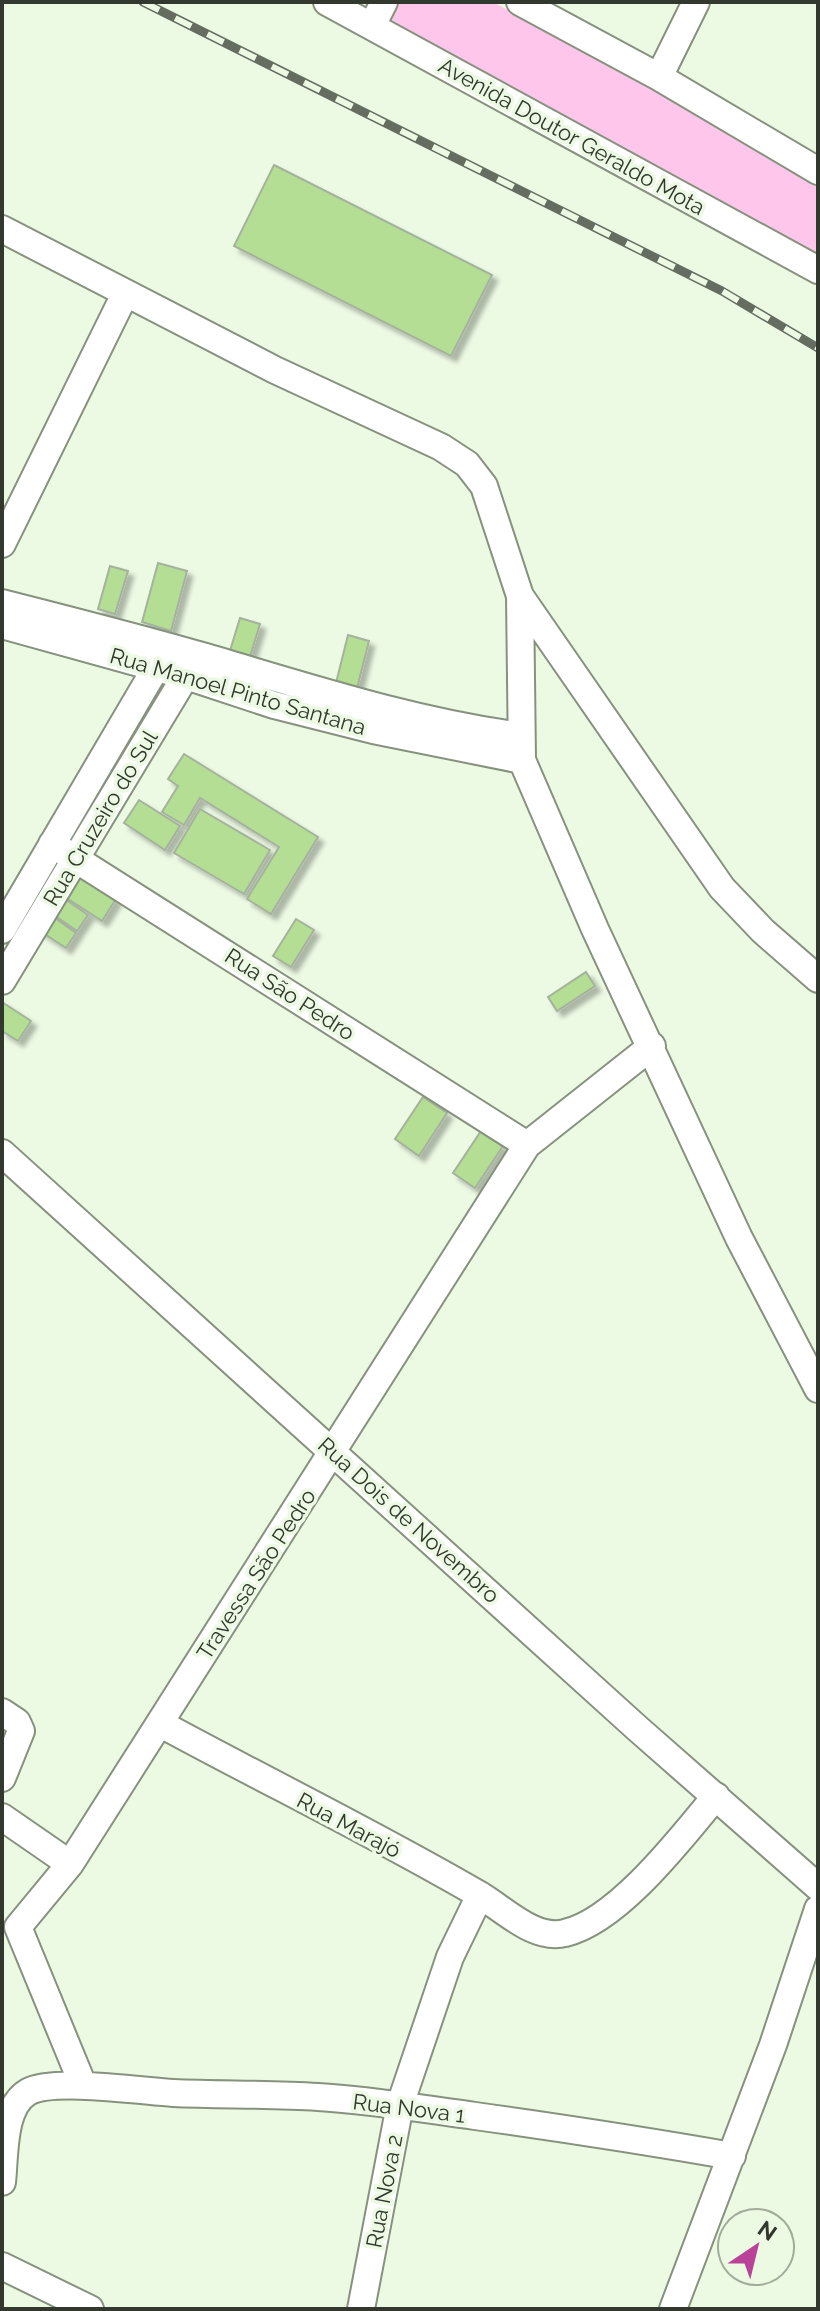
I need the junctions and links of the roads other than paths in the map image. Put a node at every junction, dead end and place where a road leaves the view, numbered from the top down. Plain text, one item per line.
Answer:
1 (327, 2) edge
2 (384, 2) edge
3 (520, 2) edge
4 (696, 2) edge
5 (372, 26) junction
6 (659, 77) junction
7 (818, 171) edge
8 (2, 229) edge
9 (818, 270) edge
10 (125, 294) junction
11 (2, 544) edge
12 (520, 596) junction
13 (2, 603) edge
14 (2, 625) edge
15 (162, 657) junction
16 (192, 665) junction
17 (521, 748) junction
18 (52, 844) junction
19 (76, 858) junction
20 (2, 930) edge
21 (818, 979) edge
22 (2, 981) edge
23 (652, 1046) junction
24 (527, 1145) junction
25 (2, 1153) edge
26 (818, 1389) edge
27 (334, 1453) junction
28 (2, 1712) edge
29 (161, 1724) junction
30 (2, 1778) edge
31 (716, 1796) junction
32 (2, 1817) edge
33 (70, 1864) junction
34 (818, 1887) edge
35 (480, 1895) junction
36 (818, 1909) edge
37 (10, 1928) edge
38 (83, 2085) junction
39 (400, 2105) junction
40 (732, 2156) junction
41 (2, 2182) edge
42 (2, 2266) edge
43 (90, 2309) edge
44 (361, 2309) edge
45 (673, 2309) edge

1 - 5 street, Avenida Doutor Geraldo Mota
2 - 5 street
3 - 6 street
4 - 6 street
5 - 9 street, Avenida Doutor Geraldo Mota
6 - 7 street
8 - 10 street
10 - 11 street
10 - 12 street
12 - 17 street
12 - 21 street
13 - 15 street, Rua Manoel Pinto Santana
14 - 15 street, Rua Manoel Pinto Santana
15 - 16 street, Rua Manoel Pinto Santana
15 - 18 street, Rua Cruzeiro do Sul
16 - 17 street, Rua Manoel Pinto Santana
16 - 19 street, Rua Cruzeiro do Sul
17 - 23 street
18 - 19 street, Rua São Pedro
18 - 20 street, Rua Cruzeiro do Sul
19 - 22 street, Rua Cruzeiro do Sul
19 - 24 street, Rua São Pedro
23 - 24 street, Travessa São Pedro
23 - 26 street
24 - 27 street, Travessa São Pedro
25 - 27 street, Rua Dois de Novembro
27 - 29 street, Travessa São Pedro
27 - 31 street, Rua Dois de Novembro
28 - 30 street
29 - 33 street, Travessa São Pedro
29 - 35 street, Rua Marajó
31 - 34 street, Rua Dois de Novembro
31 - 35 street, Rua Marajó
32 - 33 street
33 - 37 street, Travessa São Pedro
35 - 39 street, Rua Nova 2
36 - 40 street
37 - 38 street
38 - 39 street, Rua Nova 1
38 - 41 street, Rua Nova 1
39 - 40 street, Rua Nova 1
39 - 44 street, Rua Nova 2
40 - 45 street
42 - 43 street

